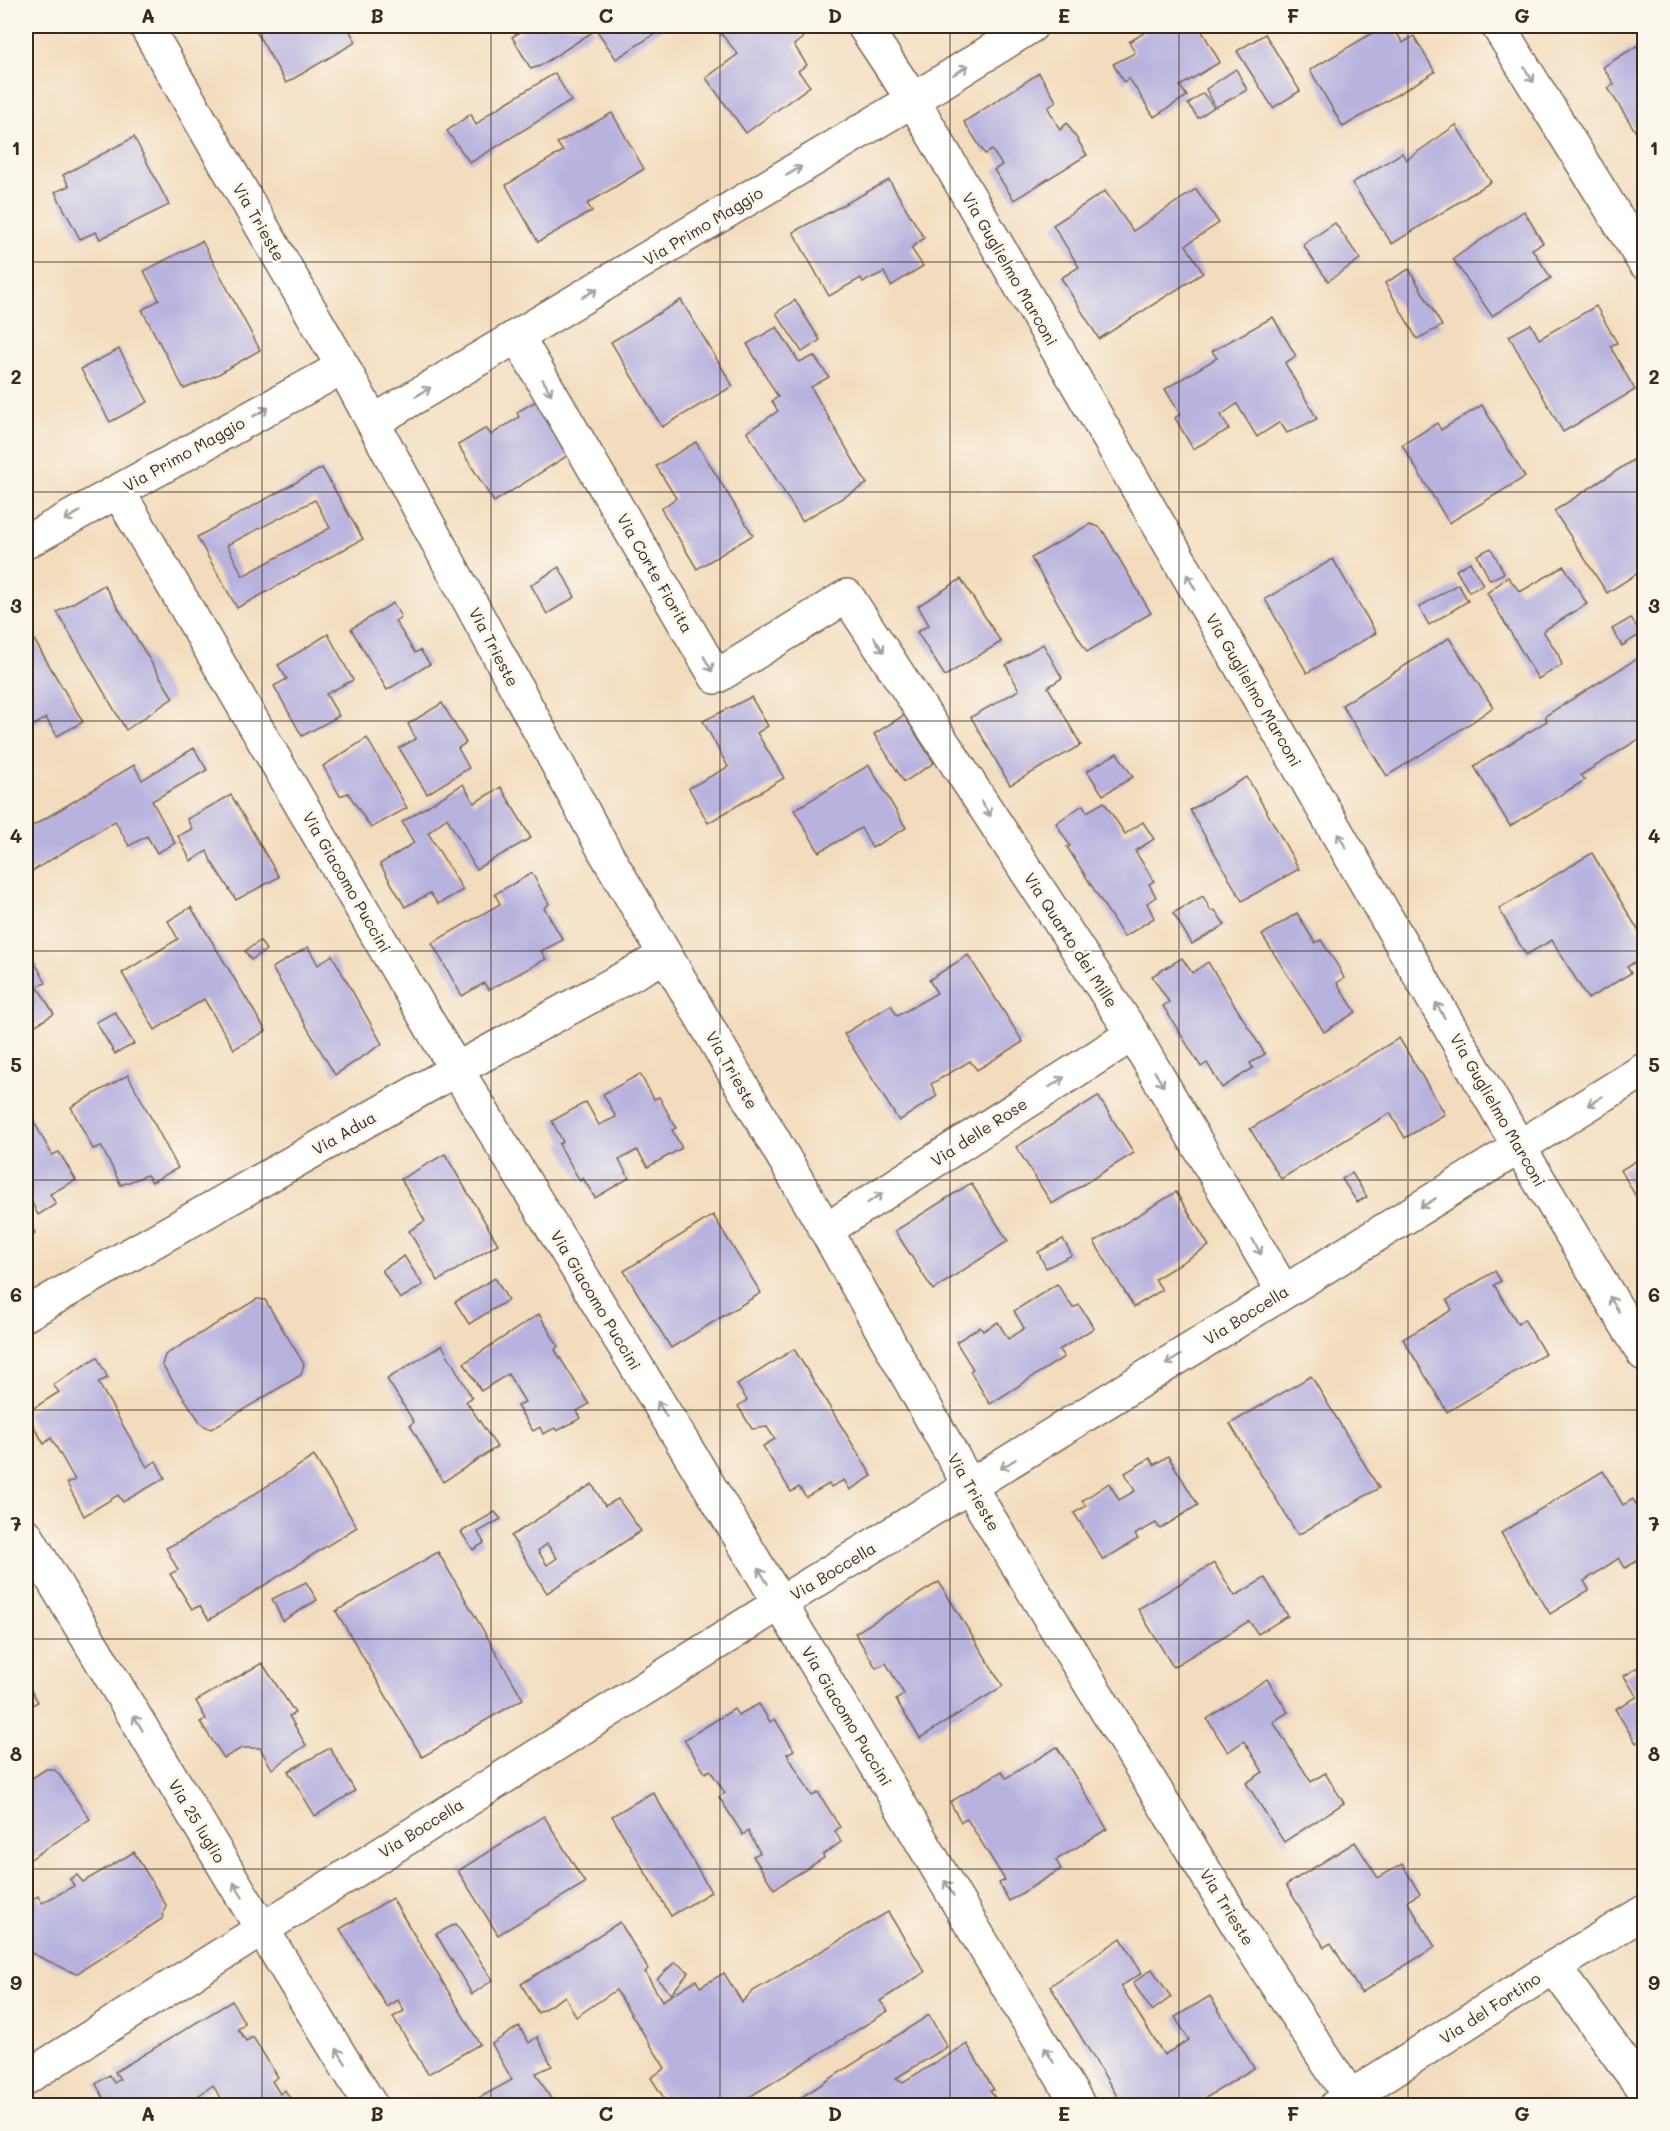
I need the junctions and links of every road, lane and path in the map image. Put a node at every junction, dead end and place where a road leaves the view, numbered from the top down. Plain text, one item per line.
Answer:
1 (864, 26) edge
2 (1031, 26) edge
3 (1498, 26) edge
4 (151, 27) edge
5 (913, 100) junction
6 (1644, 262) edge
7 (517, 336) junction
8 (343, 367) junction
9 (373, 422) junction
10 (118, 491) junction
11 (26, 542) edge
12 (847, 596) joint
13 (665, 956) junction
14 (1133, 1034) junction
15 (457, 1069) junction
16 (1644, 1070) edge
17 (1519, 1147) junction
18 (826, 1230) junction
19 (1283, 1292) junction
20 (26, 1314) edge
21 (1644, 1354) edge
22 (970, 1487) junction
23 (26, 1535) edge
24 (780, 1603) junction
25 (1644, 1912) edge
26 (262, 1929) junction
27 (1554, 1967) junction
28 (26, 2078) edge
29 (1644, 2090) edge
30 (1343, 2101) edge
31 (371, 2106) edge
32 (1079, 2106) edge

1 - 5 street, Via Guglielmo Marconi
5 -> 2 street, Via Primo Maggio
3 -> 6 street
4 - 8 street, Via Trieste
7 -> 5 street, Via Primo Maggio
17 -> 5 street, Via Guglielmo Marconi
9 -> 7 street, Via Primo Maggio
7 -> 12 street, Via Corte Fiorita
8 - 9 street, Via Trieste
10 -> 8 street, Via Primo Maggio
9 - 13 street, Via Trieste
10 -> 11 street, Via Primo Maggio
10 - 15 street, Via Giacomo Puccini
12 -> 14 street, Via Quarto dei Mille
13 - 15 street, Via Adua
13 - 18 street, Via Trieste
18 -> 14 street, Via delle Rose
14 -> 19 street, Via Quarto dei Mille
15 - 20 street, Via Adua
24 -> 15 street, Via Giacomo Puccini
16 -> 17 street, Via Boccella
17 -> 19 street, Via Boccella
21 -> 17 street, Via Guglielmo Marconi
18 - 22 street, Via Trieste
19 -> 22 street, Via Boccella
22 - 24 street, Via Boccella
22 - 30 street, Via Trieste
26 -> 23 street, Via 25 luglio
24 - 26 street, Via Boccella
32 -> 24 street, Via Giacomo Puccini
25 - 27 street, Via del Fortino
26 - 28 street, Via Boccella
31 -> 26 street, Via 25 luglio
27 - 29 street
27 - 30 street, Via del Fortino

